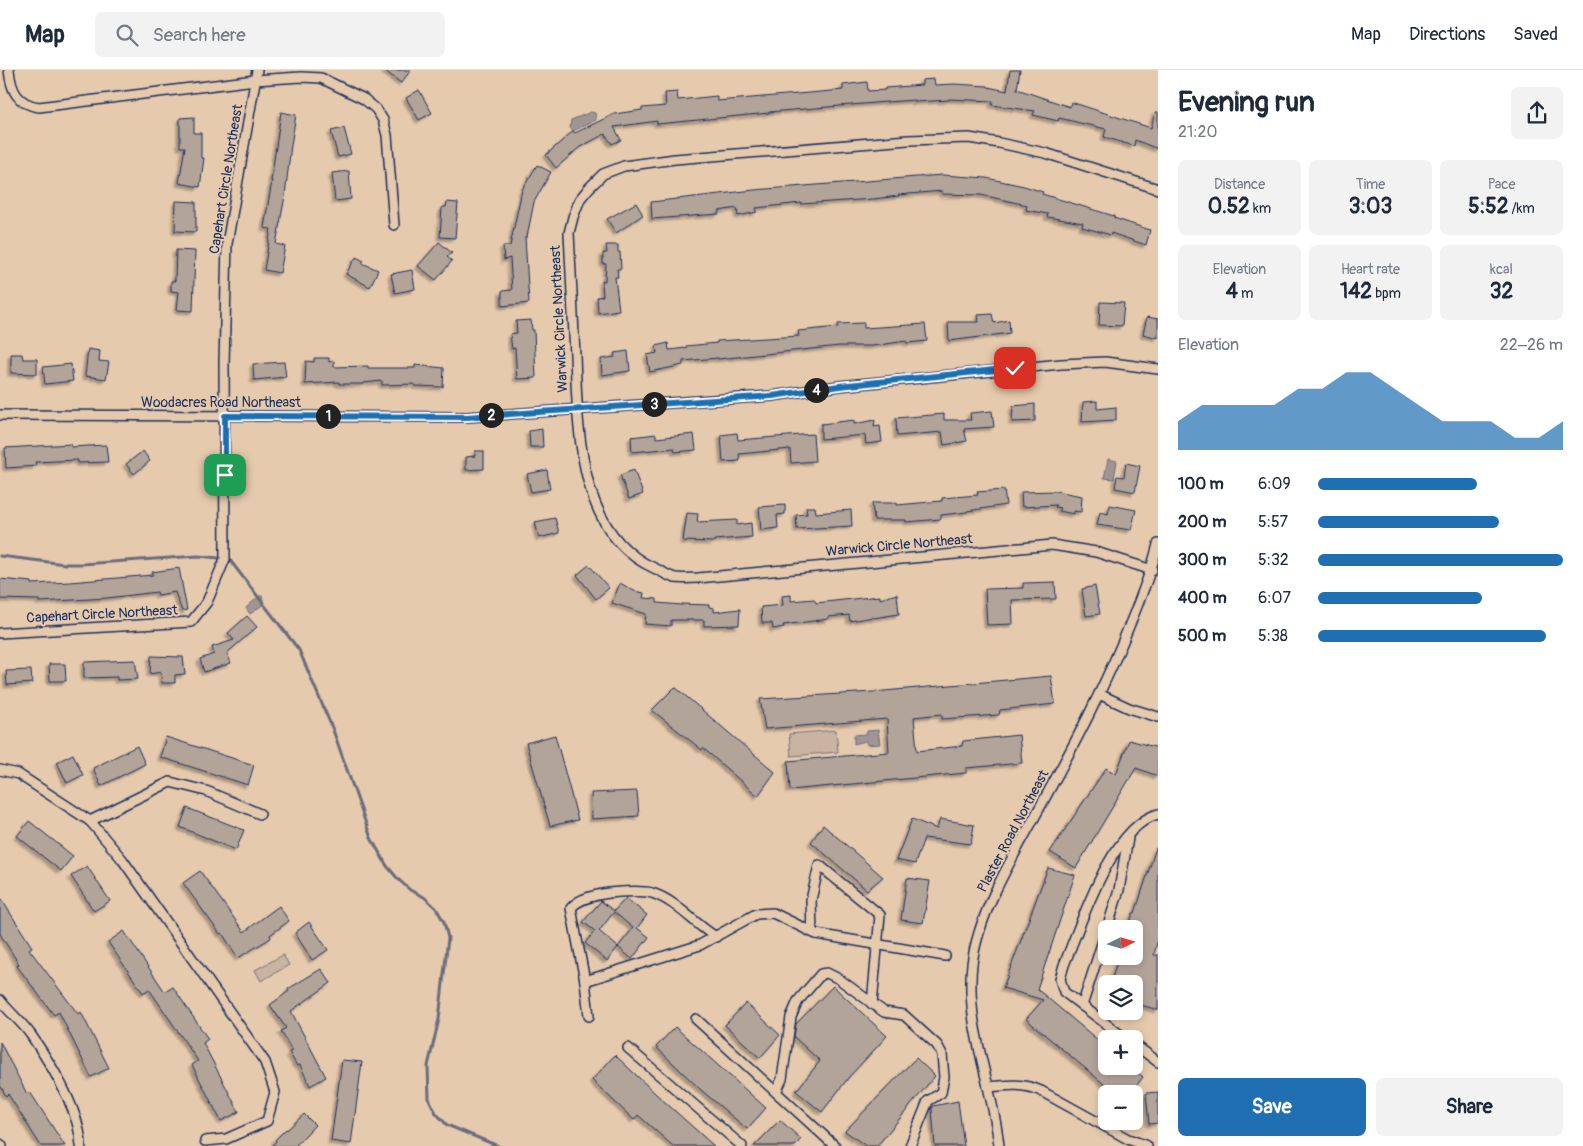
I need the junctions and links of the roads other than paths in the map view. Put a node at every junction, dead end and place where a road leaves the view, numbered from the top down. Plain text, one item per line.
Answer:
1 (9, 70) edge
2 (256, 75) edge
3 (1158, 189) edge
4 (394, 225) dead end
5 (1158, 369) edge
6 (577, 409) junction
7 (0, 415) edge
8 (225, 416) junction
9 (1158, 544) edge
10 (1152, 570) junction
11 (0, 633) edge
12 (1099, 694) junction
13 (1158, 717) edge
14 (0, 770) edge
15 (260, 814) dead end
16 (1158, 814) edge
17 (90, 821) junction
18 (1128, 835) junction
19 (1110, 920) edge
20 (812, 932) junction
21 (716, 937) junction
22 (878, 943) junction
23 (945, 956) dead end
24 (1098, 957) edge
25 (584, 981) junction
26 (0, 1000) edge
27 (872, 1004) junction
28 (1082, 1006) junction
29 (589, 1016) dead end
30 (696, 1019) dead end
31 (1114, 1030) edge
32 (628, 1048) dead end
33 (1143, 1051) edge
34 (1158, 1062) edge
35 (988, 1087) junction
36 (776, 1092) junction
37 (205, 1141) dead end
38 (81, 1146) edge
39 (742, 1146) edge
40 (835, 1146) edge
41 (910, 1146) edge
42 (999, 1146) edge
43 (1148, 1146) edge

1 - 2 street
2 - 4 street
2 - 8 street, Capehart Circle Northeast
3 - 6 street, Warwick Circle Northeast
5 - 6 street, Woodacres Road Northeast
6 - 8 street, Woodacres Road Northeast
6 - 10 street, Warwick Circle Northeast
7 - 8 street, Woodacres Road Northeast
8 - 11 street, Capehart Circle Northeast
9 - 10 street, Plaster Road Northeast
10 - 12 street, Plaster Road Northeast
12 - 13 street
12 - 35 street, Plaster Road Northeast
14 - 17 street
15 - 17 street
16 - 18 street
17 - 37 street
18 - 19 street
18 - 28 street
20 - 21 street
20 - 22 street
20 - 22 street
21 - 25 street
21 - 25 street
22 - 23 street
22 - 27 street
24 - 28 street
25 - 29 street
26 - 38 street
27 - 36 street
27 - 41 street
28 - 31 street
30 - 36 street
32 - 39 street
33 - 34 street
35 - 42 street, Plaster Road Northeast
35 - 43 street
36 - 40 street

